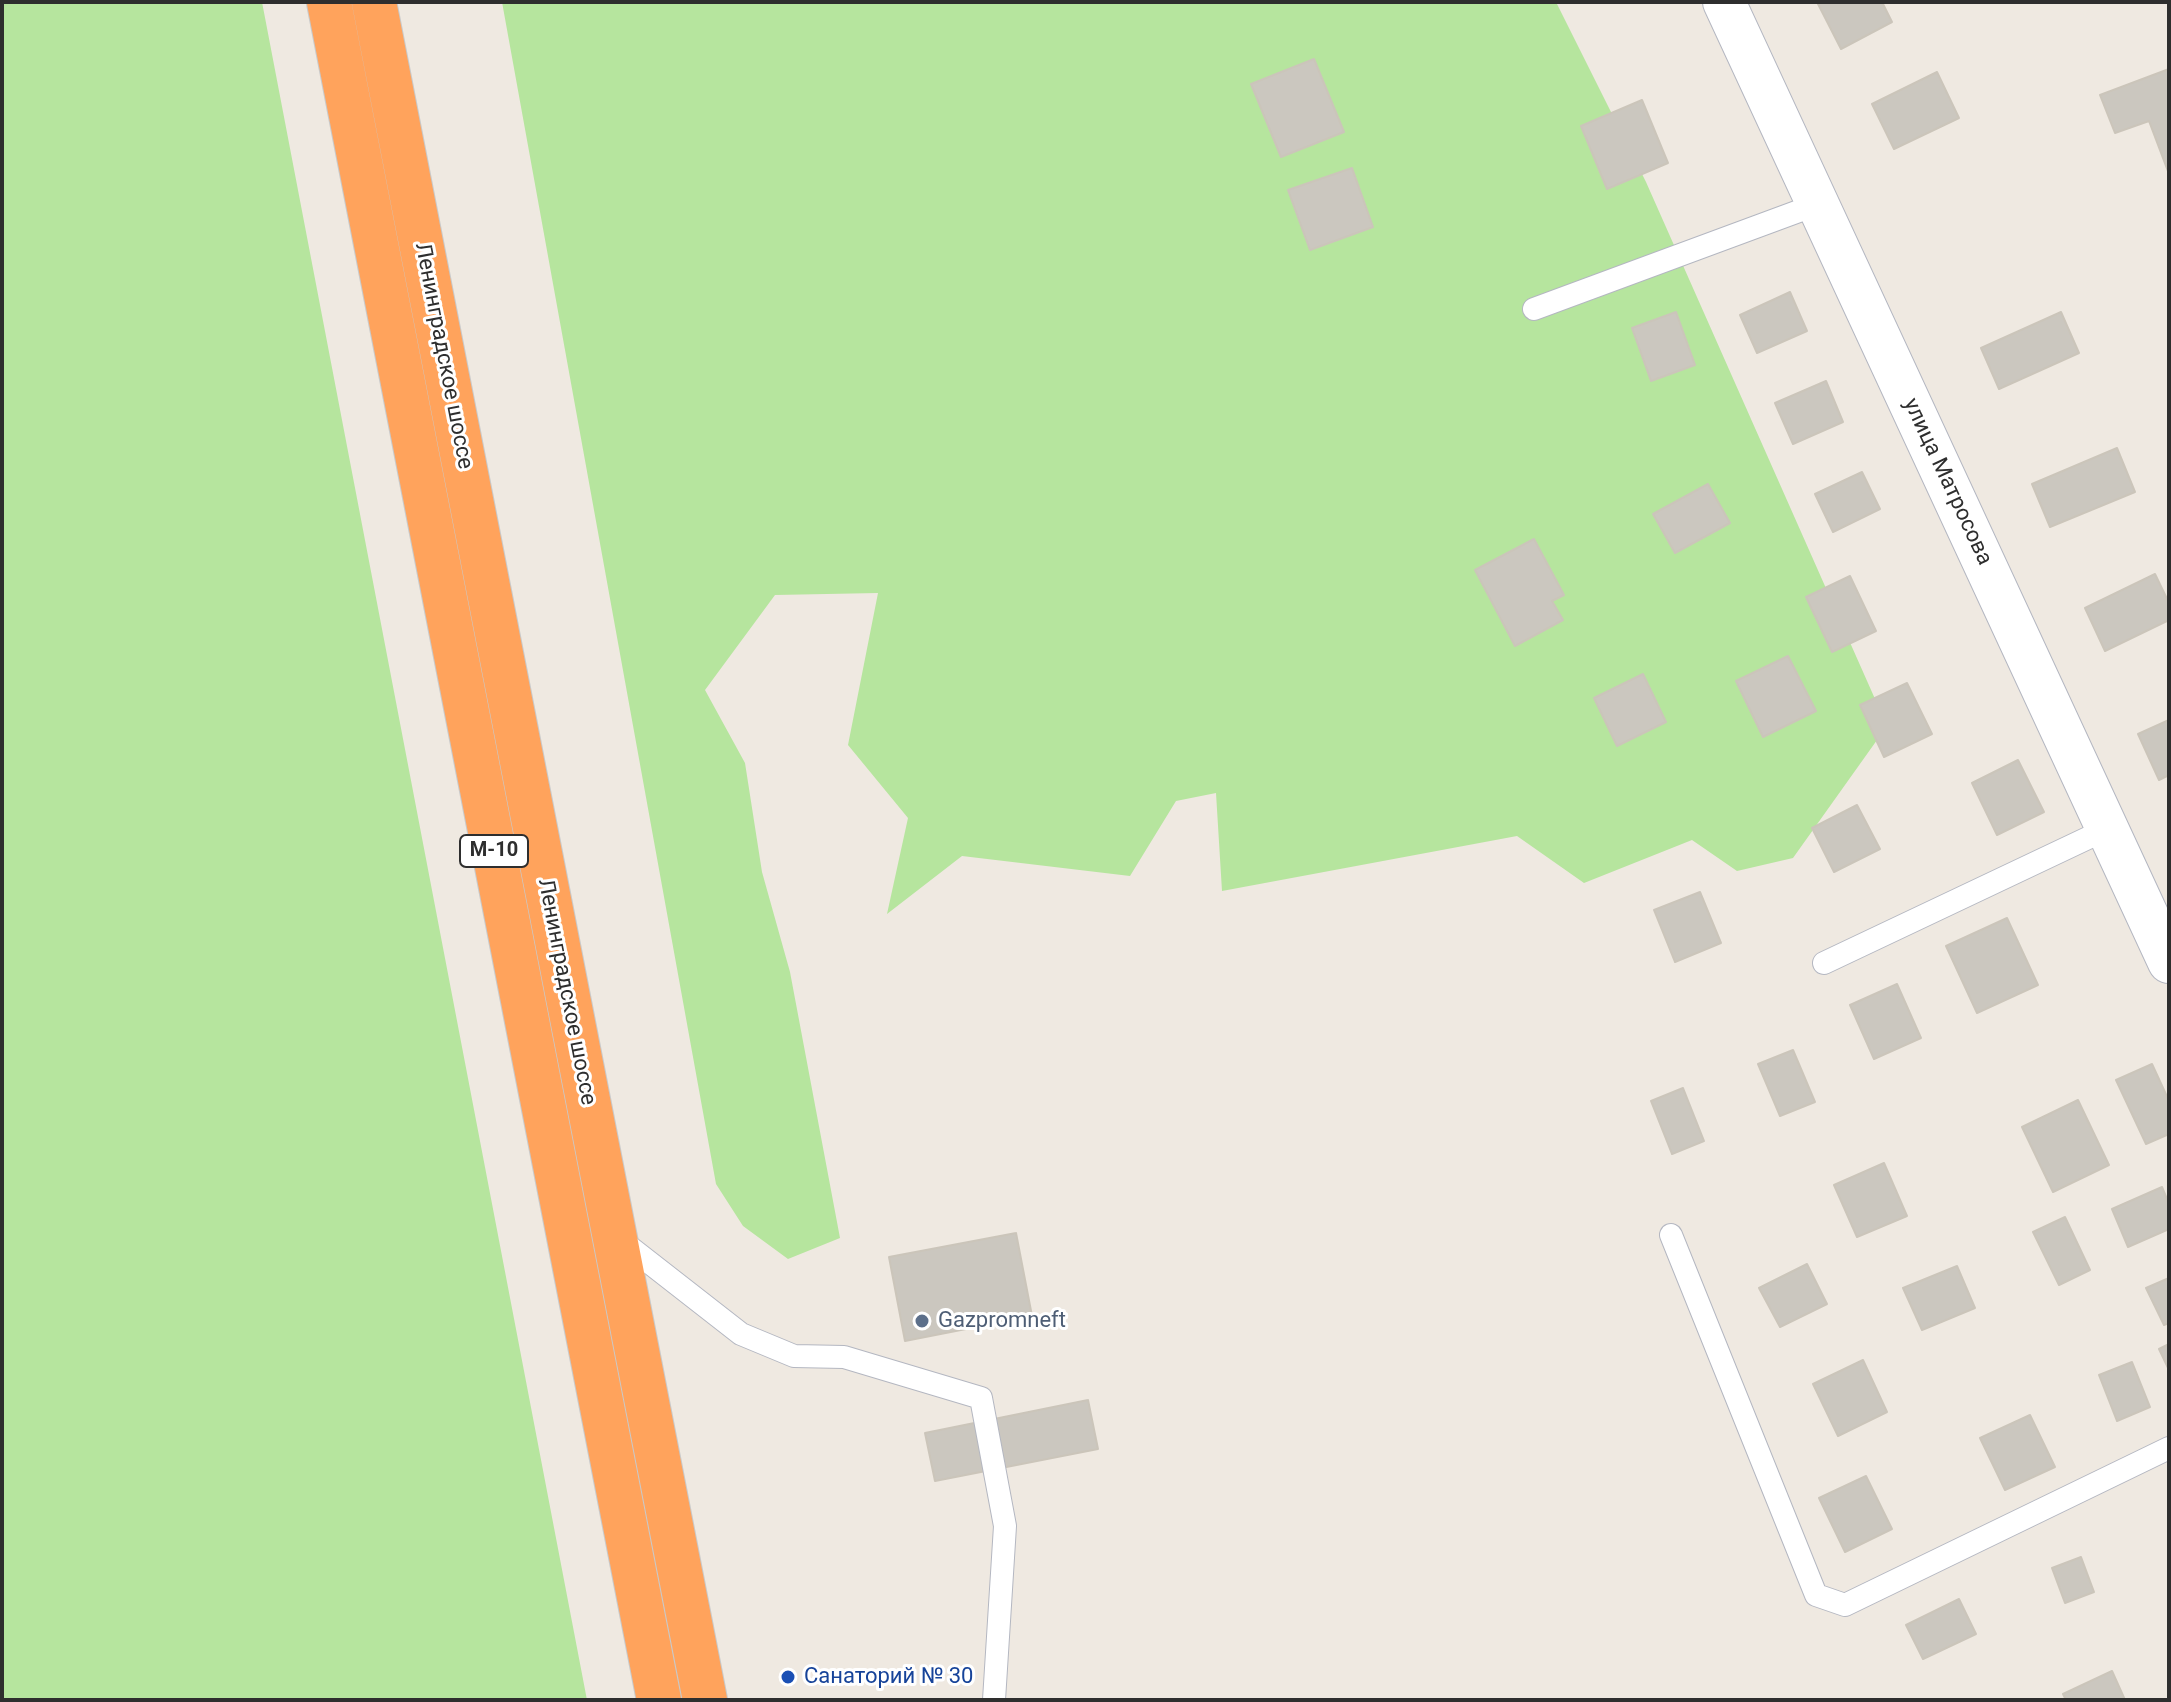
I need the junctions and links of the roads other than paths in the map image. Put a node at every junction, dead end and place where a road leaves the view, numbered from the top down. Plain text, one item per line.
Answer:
1 (329, 2) edge
2 (374, 2) edge
3 (1724, 2) edge
4 (1818, 204) junction
5 (1534, 309) dead end
6 (2109, 828) junction
7 (2169, 962) edge
8 (1824, 963) dead end
9 (613, 1234) junction
10 (1671, 1235) dead end
11 (2169, 1448) edge
12 (659, 1700) edge
13 (705, 1700) edge
14 (994, 1700) edge

1 - 12 highway, Ленинградское шоссе / М-10
2 - 9 highway, Ленинградское шоссе / М-10
3 - 4 street, улица Матросова
4 - 5 lane
4 - 6 street, улица Матросова
6 - 7 street, улица Матросова
6 - 8 lane
9 - 13 highway, Ленинградское шоссе / М-10
9 - 14 lane
10 - 11 lane

